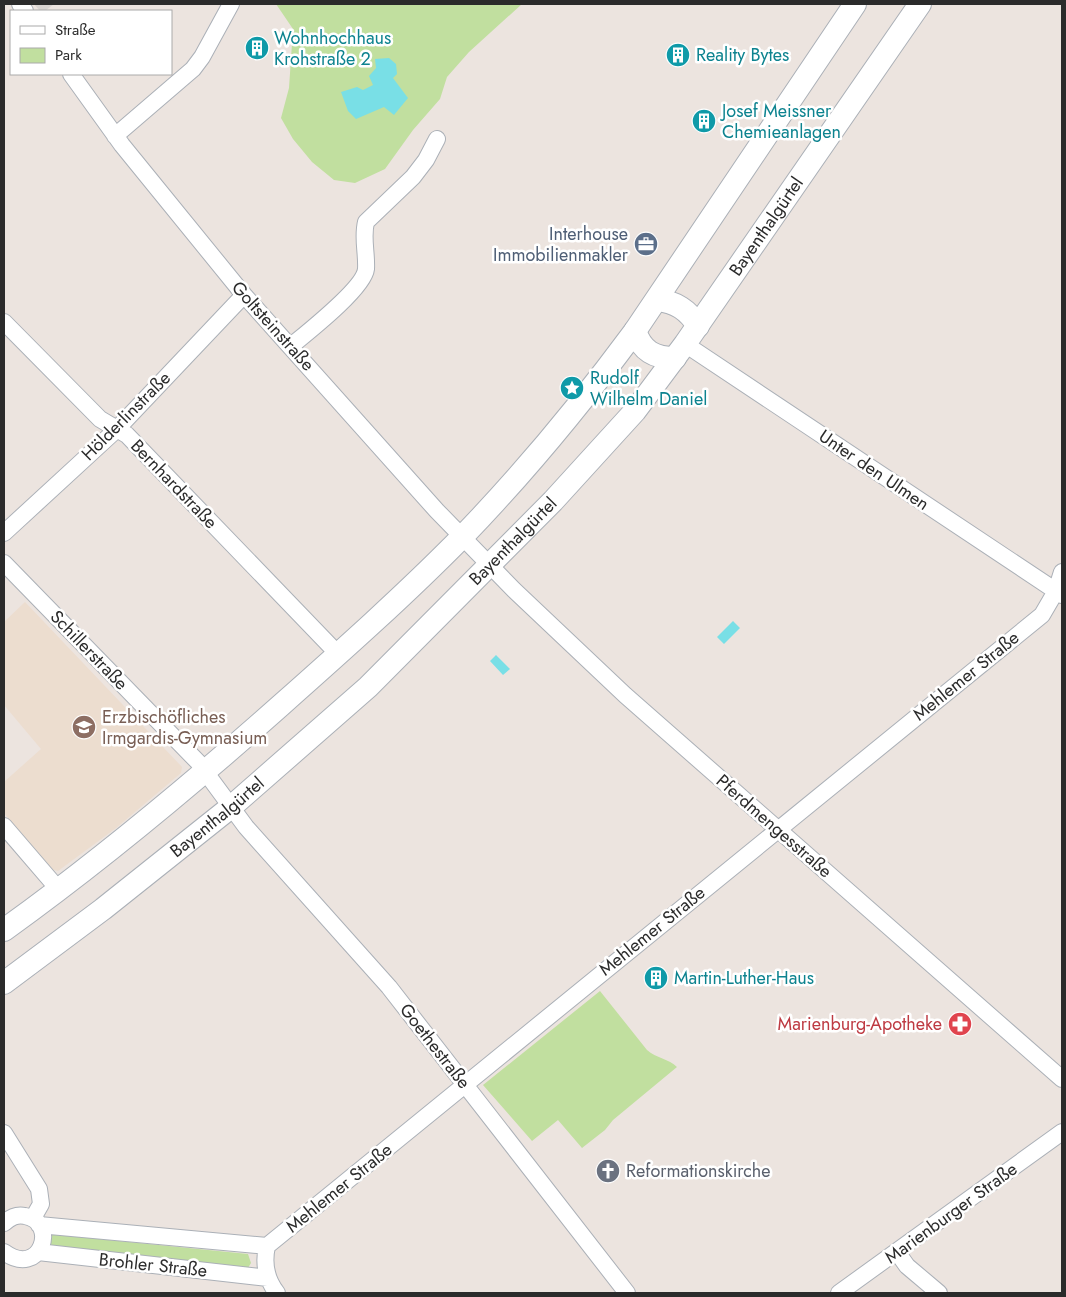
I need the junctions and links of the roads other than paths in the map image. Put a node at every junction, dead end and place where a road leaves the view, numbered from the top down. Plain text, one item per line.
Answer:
1 (231, 4) edge
2 (855, 4) edge
3 (920, 4) edge
4 (73, 75) edge
5 (115, 136) junction
6 (437, 139) dead end
7 (244, 295) junction
8 (657, 300) junction
9 (4, 322) edge
10 (698, 326) junction
11 (635, 331) junction
12 (291, 346) junction
13 (680, 351) junction
14 (116, 430) junction
15 (4, 533) edge
16 (462, 536) junction
17 (4, 562) edge
18 (491, 566) junction
19 (1062, 572) edge
20 (1059, 593) edge
21 (338, 654) junction
22 (206, 772) junction
23 (232, 808) junction
24 (4, 826) edge
25 (778, 829) junction
26 (60, 890) junction
27 (4, 930) edge
28 (4, 982) edge
29 (1062, 1080) edge
30 (465, 1084) junction
31 (1062, 1132) edge
32 (4, 1133) edge
33 (36, 1222) junction
34 (4, 1223) edge
35 (267, 1246) junction
36 (4, 1252) edge
37 (38, 1252) junction
38 (897, 1252) junction
39 (268, 1278) junction
40 (277, 1293) edge
41 (627, 1293) edge
42 (839, 1293) edge
43 (939, 1293) edge

1 - 5 street
2 - 8 main road
3 - 10 main road, Bayenthalgürtel
4 - 5 street, Goltsteinstraße
5 - 7 street, Goltsteinstraße
6 - 12 street
7 - 12 street, Goltsteinstraße
7 - 14 street, Hölderlinstraße
8 - 10 main road
8 - 11 main road
9 - 14 street, Bernhardstraße
10 - 13 main road, Bayenthalgürtel
11 - 13 main road
11 - 16 main road
12 - 16 street, Goltsteinstraße
13 - 18 main road, Bayenthalgürtel
13 - 20 street, Unter den Ulmen
14 - 15 street, Hölderlinstraße
14 - 21 street, Bernhardstraße
16 - 18 street, Goltsteinstraße
16 - 21 main road
17 - 22 street, Schillerstraße
18 - 23 main road, Bayenthalgürtel
18 - 25 street, Pferdmengesstraße
19 - 20 street, Mehlemer Straße
20 - 25 street, Mehlemer Straße
21 - 22 main road
22 - 23 street, Schillerstraße
22 - 26 main road
23 - 28 main road, Bayenthalgürtel
23 - 30 street, Goethestraße
24 - 26 street
25 - 29 street, Pferdmengesstraße
25 - 30 street, Mehlemer Straße
26 - 27 main road
30 - 35 street, Mehlemer Straße
30 - 41 street, Goethestraße
31 - 38 street, Marienburger Straße
32 - 33 street
33 - 34 street, Brohler Straße
33 - 35 street, Brohler Straße
33 - 37 street
35 - 39 street
36 - 37 street
37 - 39 street, Brohler Straße
38 - 42 street, Marienburger Straße
38 - 43 street
39 - 40 street

